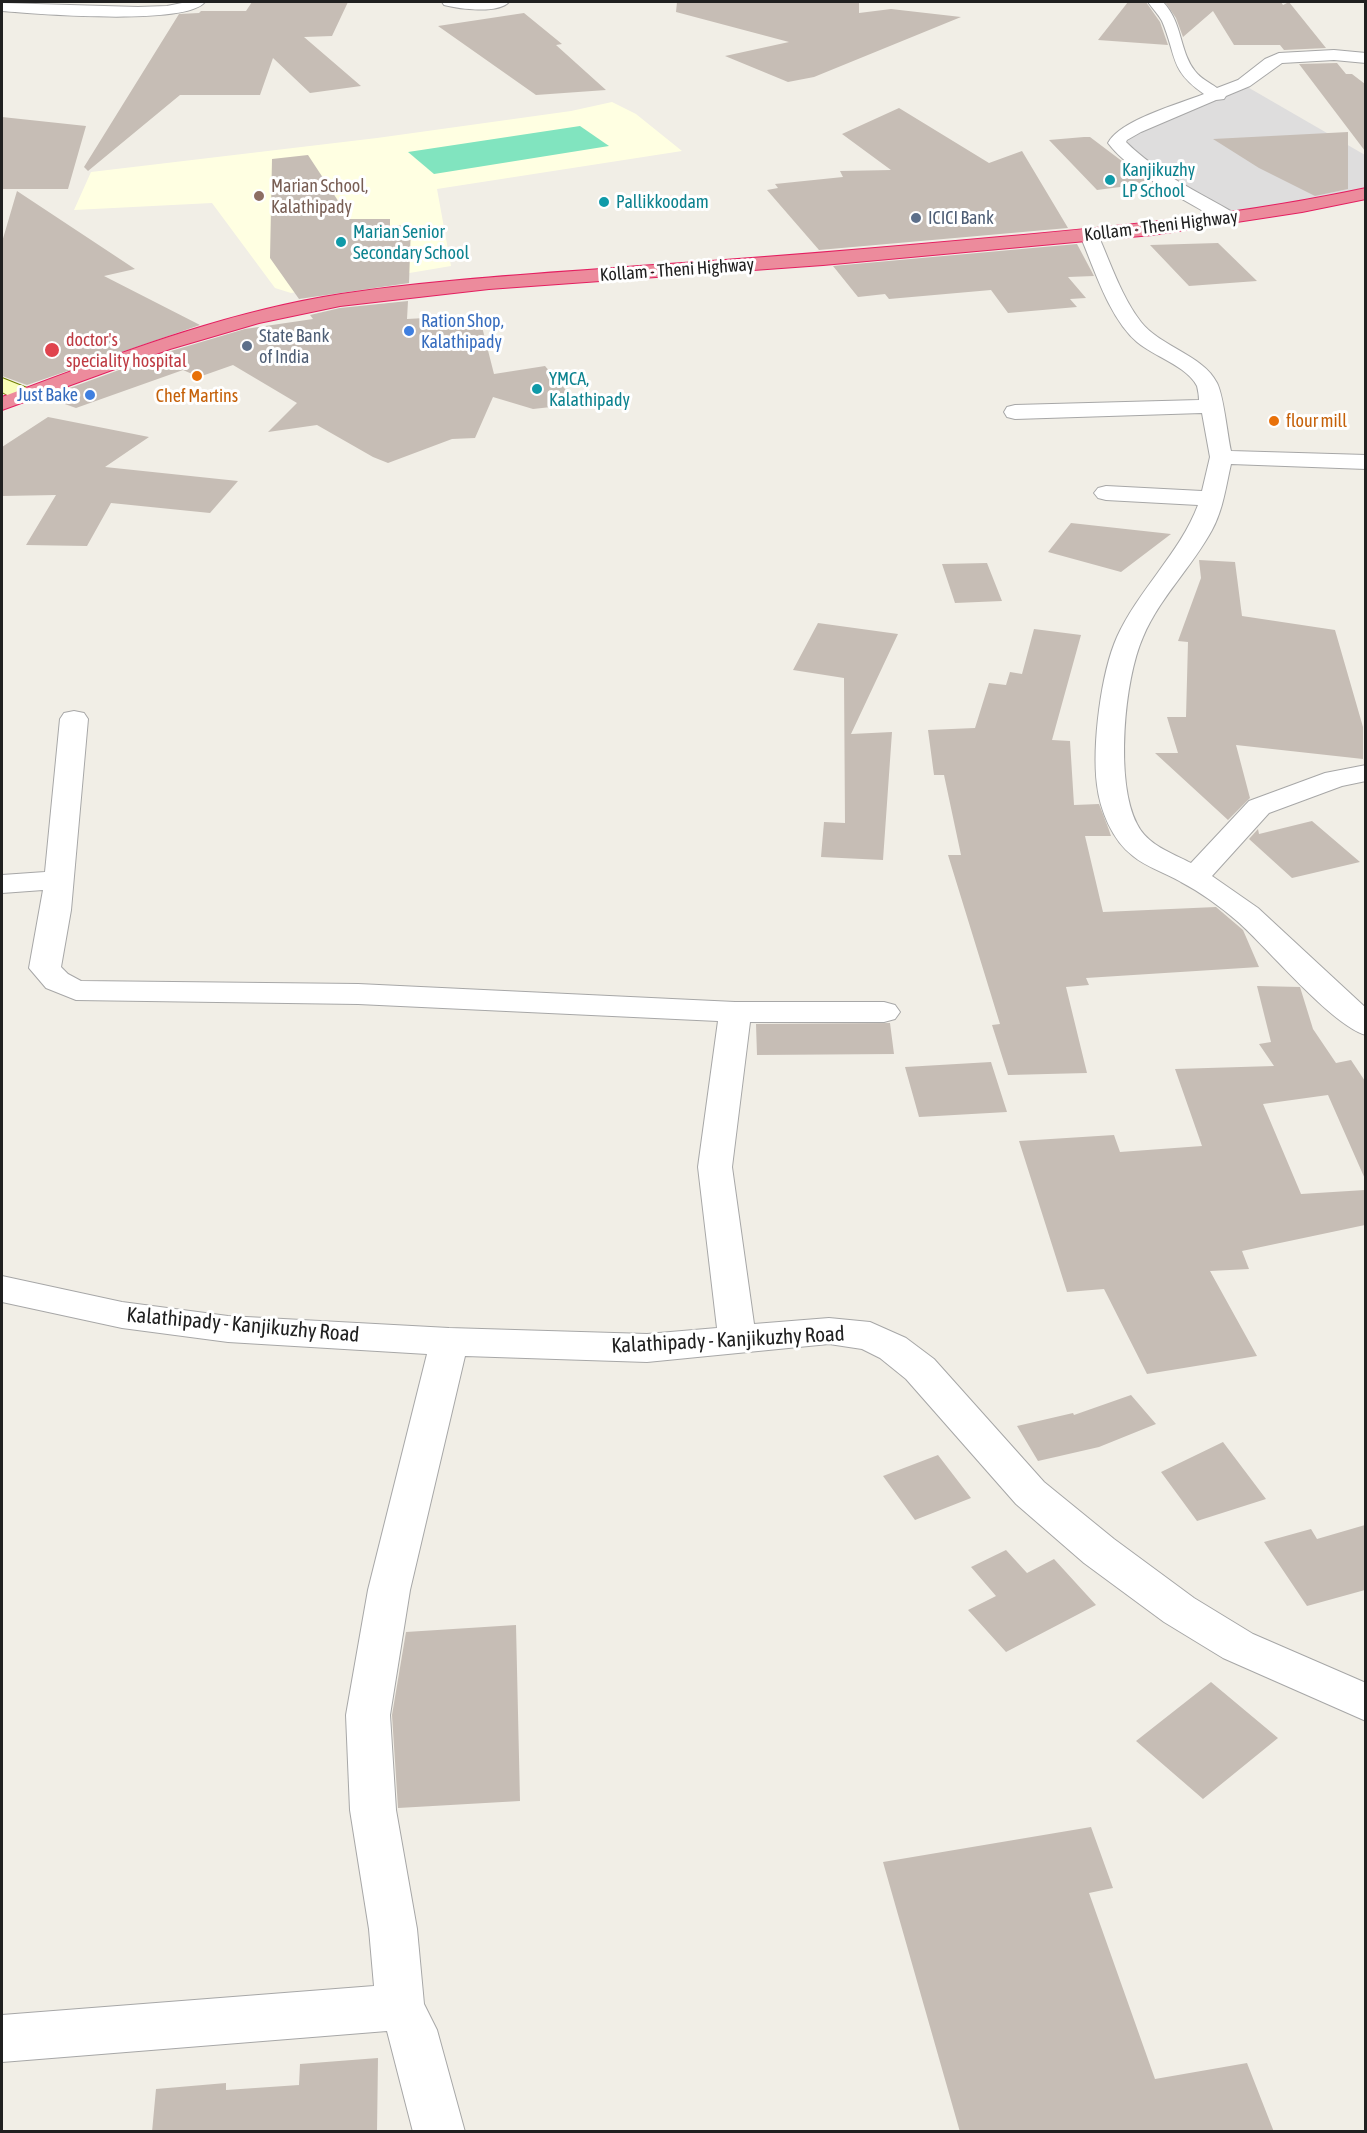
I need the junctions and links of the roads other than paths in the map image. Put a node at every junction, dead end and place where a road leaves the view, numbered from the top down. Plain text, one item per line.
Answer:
1 (198, 2) edge
2 (449, 2) edge
3 (502, 2) edge
4 (1155, 2) edge
5 (2, 7) edge
6 (1365, 58) edge
7 (1218, 96) junction
8 (1365, 193) edge
9 (1229, 218) junction
10 (1089, 235) junction
11 (2, 384) edge
12 (24, 395) junction
13 (2, 404) edge
14 (1212, 406) junction
15 (1015, 412) dead end
16 (1221, 457) junction
17 (1365, 462) edge
18 (1106, 493) dead end
19 (1212, 499) junction
20 (74, 719) dead end
21 (1365, 773) edge
22 (1194, 877) junction
23 (58, 880) junction
24 (2, 884) edge
25 (735, 1012) junction
26 (884, 1012) dead end
27 (1365, 1025) edge
28 (2, 1289) edge
29 (737, 1339) junction
30 (449, 1342) junction
31 (1365, 1703) edge
32 (400, 2007) junction
33 (2, 2039) edge
34 (439, 2132) edge

1 - 5 street
2 - 3 street
4 - 7 street
6 - 7 street
7 - 9 street
8 - 9 highway, Kollam - Theni Highway
9 - 10 highway, Kollam - Theni Highway
10 - 12 highway, Kollam - Theni Highway
10 - 14 street
11 - 12 main road
12 - 13 highway, Kollam - Theni Highway
14 - 15 street
14 - 16 street
16 - 17 street
16 - 19 street
18 - 19 street
19 - 22 street
20 - 23 street
21 - 22 street
22 - 27 street
23 - 24 street
23 - 25 street
25 - 26 street
25 - 29 street
28 - 30 street, Kalathipady - Kanjikuzhy Road
29 - 30 street, Kalathipady - Kanjikuzhy Road
29 - 31 street, Kalathipady - Kanjikuzhy Road
30 - 32 street
32 - 33 street
32 - 34 street

